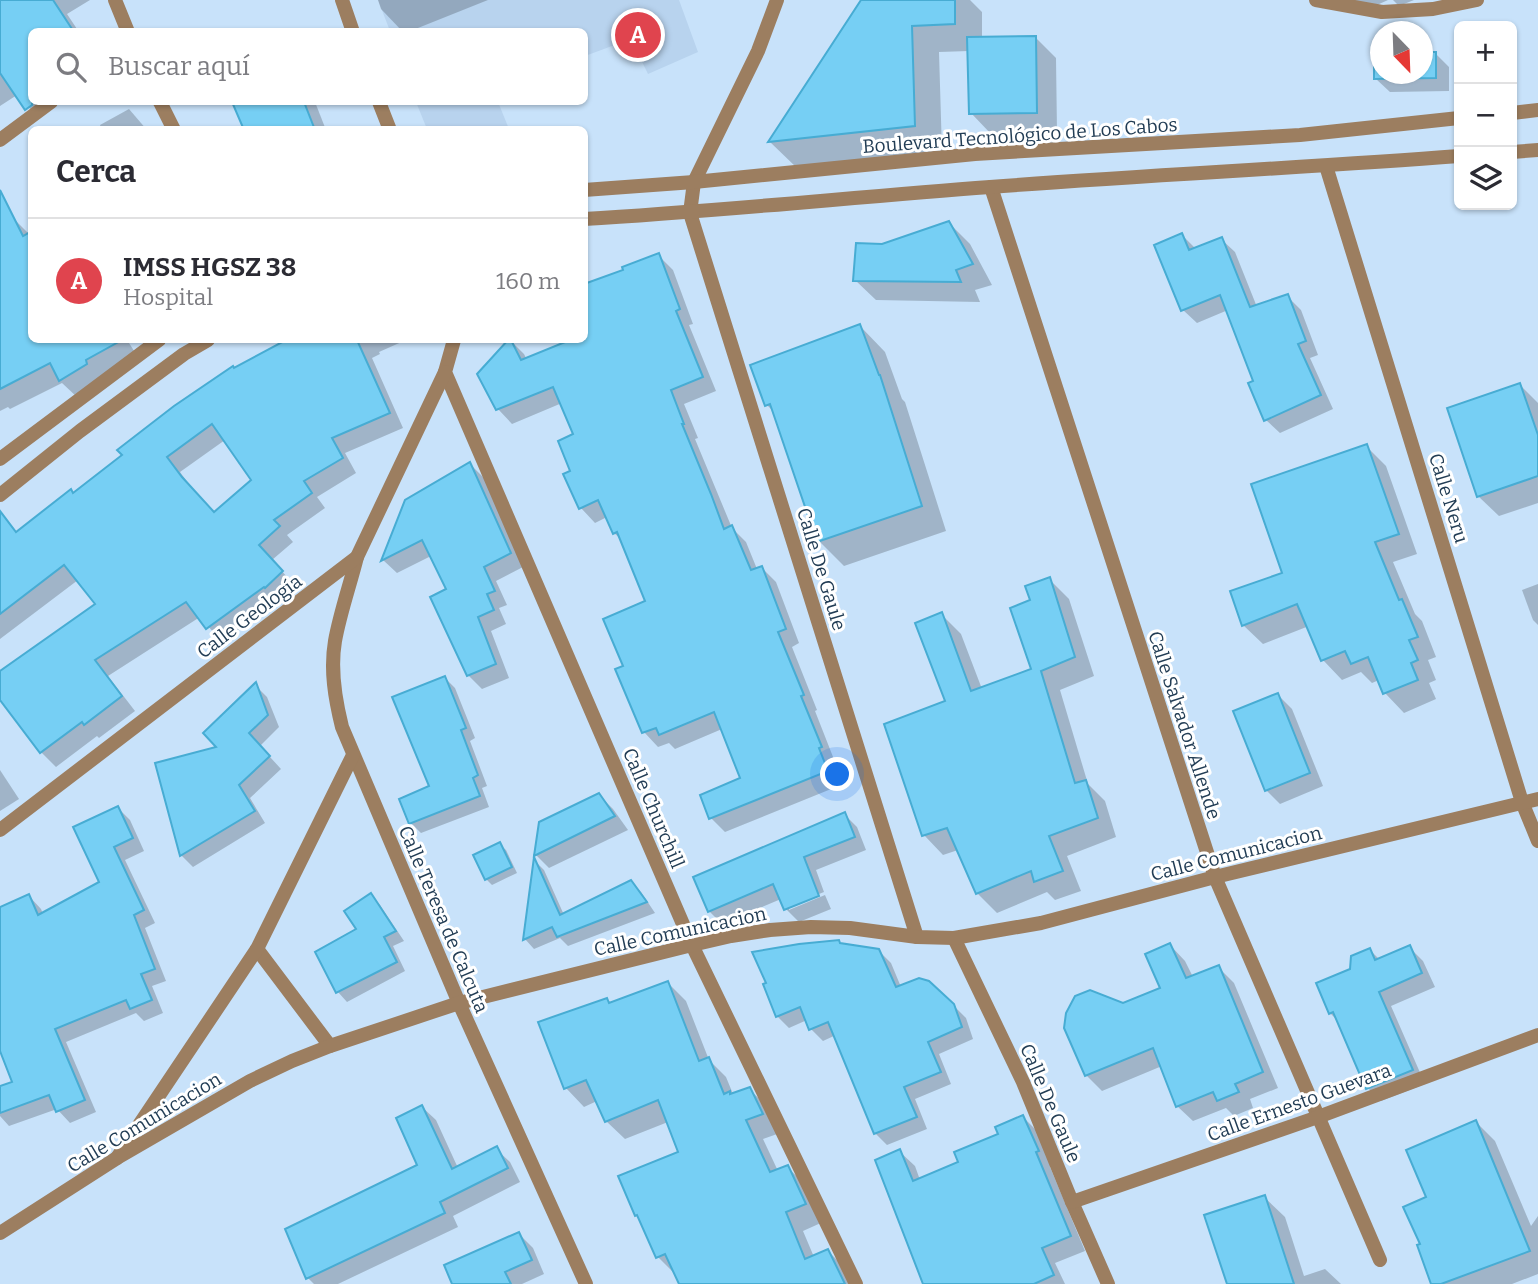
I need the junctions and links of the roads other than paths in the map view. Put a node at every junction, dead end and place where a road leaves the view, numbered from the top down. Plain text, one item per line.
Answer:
1 (115, 0) edge
2 (342, 0) edge
3 (777, 0) edge
4 (1316, 0) edge
5 (1477, 0) edge
6 (126, 28) edge
7 (352, 28) edge
8 (47, 105) edge
9 (162, 105) edge
10 (380, 105) edge
11 (1538, 110) edge
12 (1517, 112) edge
13 (1454, 119) edge
14 (172, 126) edge
15 (388, 126) edge
16 (0, 140) edge
17 (1538, 150) edge
18 (1517, 152) edge
19 (1454, 156) edge
20 (1326, 166) junction
21 (694, 182) junction
22 (991, 187) junction
23 (588, 190) edge
24 (690, 213) junction
25 (588, 219) edge
26 (155, 343) edge
27 (203, 343) edge
28 (453, 343) edge
29 (445, 372) junction
30 (0, 459) edge
31 (0, 495) edge
32 (357, 557) junction
33 (353, 755) junction
34 (1538, 799) edge
35 (1522, 802) junction
36 (0, 830) edge
37 (1538, 841) edge
38 (1215, 877) junction
39 (917, 937) junction
40 (954, 938) junction
41 (692, 945) junction
42 (257, 949) junction
43 (459, 1003) junction
44 (1538, 1035) edge
45 (330, 1046) junction
46 (1318, 1117) junction
47 (117, 1158) junction
48 (1072, 1202) junction
49 (0, 1233) edge
50 (1380, 1260) dead end
51 (586, 1284) edge
52 (856, 1284) edge
53 (1108, 1284) edge

1 - 6 street
2 - 7 street
3 - 21 street
4 - 5 street
8 - 16 street
9 - 14 street
10 - 15 street
11 - 12 street
13 - 21 street, Boulevard Tecnológico de Los Cabos
17 - 18 street
19 - 20 street
20 - 22 street
20 - 35 street, Calle Neru
21 - 23 street, Boulevard Tecnológico de Los Cabos
21 - 24 street
22 - 24 street
22 - 38 street, Calle Salvador Allende
24 - 25 street
24 - 39 street, Calle De Gaule
26 - 30 street
27 - 31 street
28 - 29 street
29 - 32 street, Calle Geología
29 - 41 street, Calle Churchill
32 - 33 street, Calle Teresa de Calcuta
32 - 36 street, Calle Geología
33 - 42 street
33 - 43 street, Calle Teresa de Calcuta
34 - 35 street, Calle Comunicacion
35 - 37 street, Calle Neru
35 - 38 street, Calle Comunicacion
38 - 40 street, Calle Comunicacion
38 - 46 street, Calle Salvador Allende
39 - 40 street, Calle Comunicacion
39 - 41 street, Calle Comunicacion
40 - 48 street, Calle De Gaule
41 - 43 street, Calle Comunicacion
41 - 52 street, Calle Churchill
42 - 45 street
42 - 47 street
43 - 45 street, Calle Comunicacion
43 - 51 street, Calle Teresa de Calcuta
44 - 46 street, Calle Ernesto Guevara
45 - 47 street, Calle Comunicacion
46 - 48 street, Calle Ernesto Guevara
46 - 50 street, Calle Salvador Allende
47 - 49 street, Calle Comunicacion
48 - 53 street, Calle De Gaule

